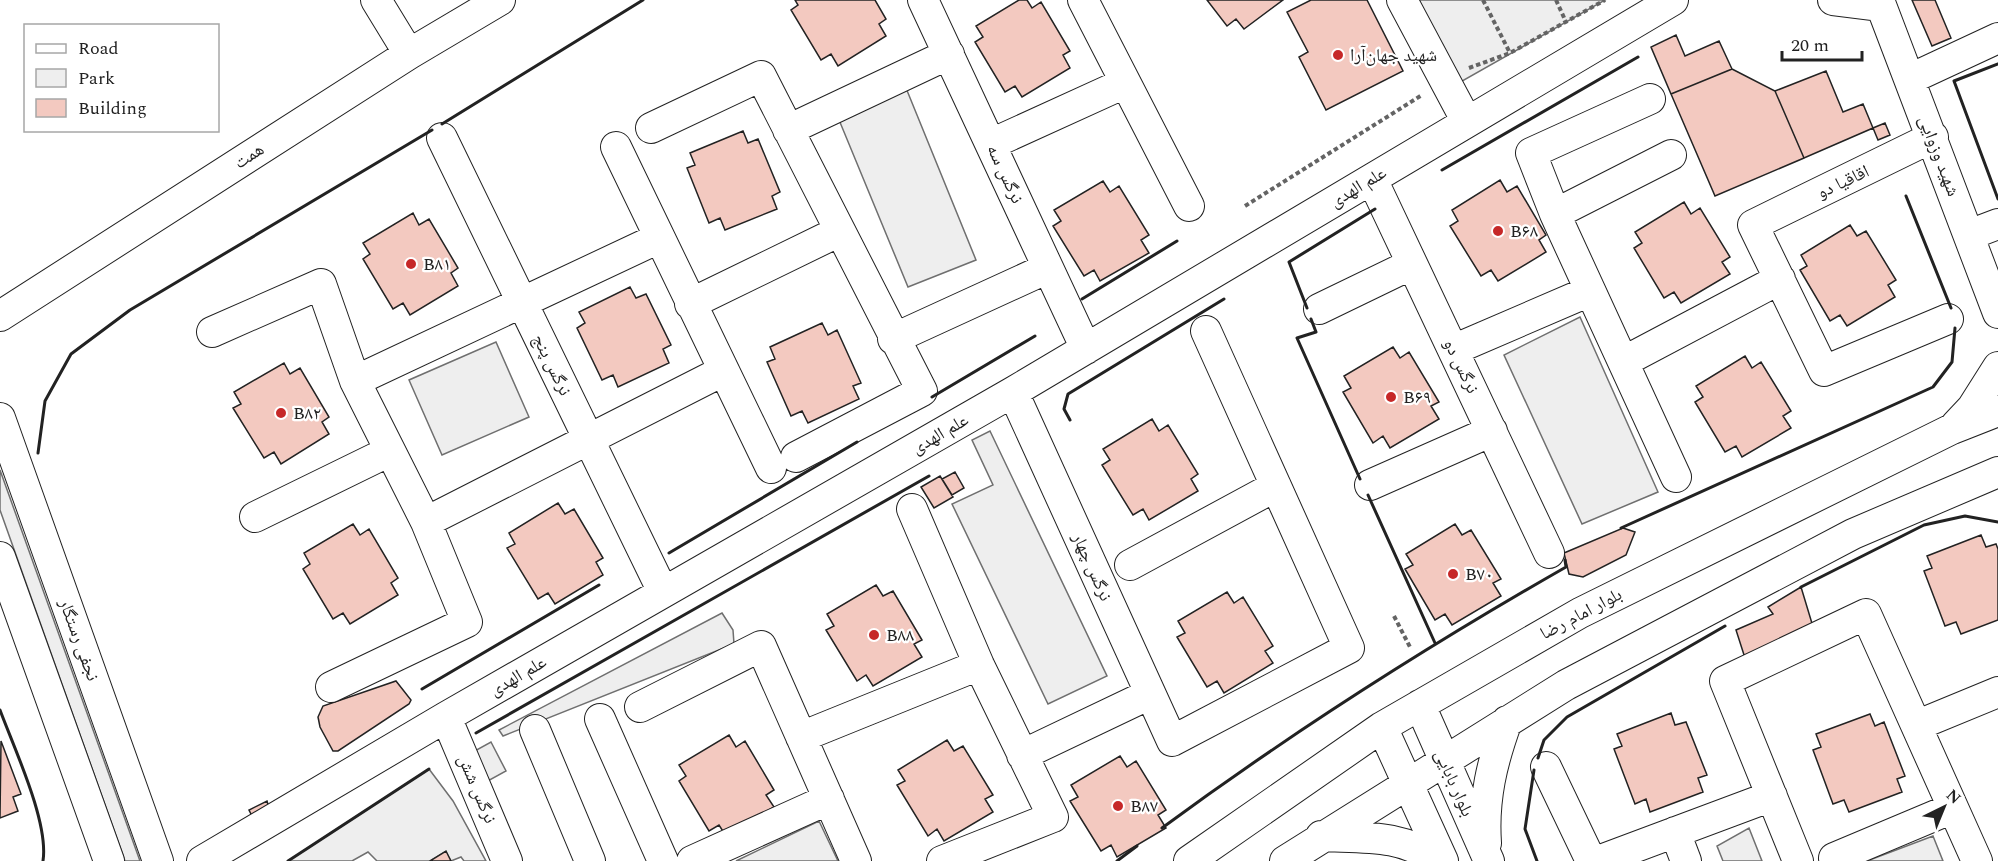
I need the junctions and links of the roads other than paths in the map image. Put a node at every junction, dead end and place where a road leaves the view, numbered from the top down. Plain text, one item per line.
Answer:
1 (376, 0) edge
2 (500, 0) edge
3 (923, 0) edge
4 (1083, 0) edge
5 (1402, 0) edge
6 (1673, 0) edge
7 (1833, 0) edge
8 (1880, 3) edge
9 (1998, 38) edge
10 (409, 54) junction
11 (949, 54) junction
12 (1910, 79) junction
13 (1125, 83) junction
14 (1650, 99) dead end
15 (1467, 122) junction
16 (651, 128) dead end
17 (788, 129) junction
18 (442, 138) dead end
19 (1933, 138) junction
20 (991, 144) junction
21 (616, 147) dead end
22 (1671, 155) dead end
23 (1372, 179) junction
24 (1189, 206) dead end
25 (1556, 214) junction
26 (1998, 224) edge
27 (840, 231) junction
28 (1969, 235) junction
29 (659, 238) junction
30 (1412, 264) junction
31 (1048, 268) junction
32 (1779, 279) junction
33 (1590, 291) junction
34 (522, 302) junction
35 (690, 304) junction
36 (1319, 309) dead end
37 (1998, 313) edge
38 (0, 316) edge
39 (1948, 319) dead end
40 (212, 332) dead end
41 (1206, 332) dead end
42 (893, 339) junction
43 (1086, 349) junction
44 (1453, 350) junction
45 (1623, 362) junction
46 (1998, 367) edge
47 (723, 370) junction
48 (355, 381) junction
49 (1013, 392) junction
50 (1998, 411) edge
51 (0, 418) edge
52 (1952, 429) junction
53 (1492, 431) junction
54 (588, 440) junction
55 (390, 451) junction
56 (1676, 477) dead end
57 (1994, 477) edge
58 (1371, 485) dead end
59 (1276, 486) junction
60 (912, 509) dead end
61 (255, 517) dead end
62 (426, 522) junction
63 (1549, 553) dead end
64 (0, 557) edge
65 (1130, 565) dead end
66 (663, 592) junction
67 (979, 665) junction
68 (331, 687) dead end
69 (1998, 692) edge
70 (1150, 694) junction
71 (1420, 705) junction
72 (640, 707) dead end
73 (446, 717) junction
74 (600, 719) dead end
75 (1507, 721) junction
76 (1918, 725) junction
77 (1382, 727) junction
78 (535, 730) dead end
79 (801, 737) junction
80 (1022, 755) junction
81 (1445, 762) junction
82 (1546, 767) dead end
83 (1407, 783) junction
84 (1772, 796) junction
85 (829, 799) junction
86 (1953, 808) junction
87 (1675, 832) junction
88 (1322, 836) junction
89 (1488, 858) edge
90 (1834, 858) dead end
91 (109, 861) edge
92 (158, 861) edge
93 (202, 861) edge
94 (507, 861) edge
95 (590, 861) edge
96 (663, 861) edge
97 (692, 861) edge
98 (856, 861) edge
99 (942, 861) edge
100 (1189, 861) edge
101 (1285, 861) edge
102 (1443, 861) edge
103 (1591, 861) edge
104 (1598, 861) edge
105 (1686, 861) edge
106 (1798, 861) edge
107 (1977, 861) edge

1 - 10 street
2 - 10 street, همت
3 - 11 street, نرگس سه
4 - 13 street
5 - 15 street
6 - 15 street, علم الهدی
7 - 8 street
8 - 12 street, شهید وزوایی
9 - 12 street
10 - 38 street, همت
11 - 17 street
11 - 20 street, نرگس سه
12 - 19 street, شهید وزوایی
13 - 20 street
13 - 24 street
14 - 25 street
15 - 23 street, علم الهدی
16 - 17 street
17 - 27 street
18 - 34 street, نرگس پنج
19 - 28 street, شهید وزوایی
19 - 32 street, اقاقیا دو
20 - 31 street, نرگس سه
21 - 29 street
22 - 25 street
23 - 30 street, نرگس دو
23 - 43 street, علم الهدی
25 - 33 street
26 - 28 street
27 - 35 street
27 - 42 street
28 - 37 street, شهید وزوایی
29 - 34 street
29 - 35 street
30 - 36 street
30 - 44 street, نرگس دو
31 - 42 street
31 - 43 street, نرگس سه
32 - 39 street
32 - 45 street
33 - 44 street
33 - 45 street
34 - 48 street
34 - 54 street, نرگس پنج
35 - 47 street
40 - 48 street
41 - 59 street
42 - 47 street
43 - 49 street, علم الهدی
44 - 53 street, نرگس دو
45 - 56 street
46 - 52 street
47 - 54 street
48 - 55 street
49 - 66 street, علم الهدی
49 - 70 street, نرگس چهار
50 - 52 street, بلوار امام رضا
51 - 92 street, نجفی رستگار
52 - 71 street, بلوار امام رضا
53 - 58 street
53 - 63 street, نرگس دو
54 - 62 street
54 - 66 street, نرگس پنج
55 - 61 street
55 - 62 street
57 - 75 street
59 - 65 street
59 - 70 street, نرگس چهار
60 - 67 street
62 - 68 street
64 - 91 street
66 - 73 street, علم الهدی
67 - 79 street
67 - 80 street
69 - 76 street
70 - 80 street
71 - 77 street, بلوار امام رضا
71 - 81 street, بلوار بابایی
72 - 79 street
73 - 93 street, علم الهدی
73 - 94 street, نرگس شش
74 - 96 street
75 - 81 street
75 - 89 street
76 - 84 street
76 - 86 street
77 - 83 street
77 - 100 street, بلوار امام رضا
78 - 95 street
79 - 85 street
80 - 99 street
81 - 83 street
81 - 89 street, بلوار بابایی
82 - 103 street
83 - 88 street
83 - 102 street
84 - 87 street
84 - 106 street
85 - 97 street
85 - 98 street
86 - 90 street
86 - 107 street
87 - 104 street
87 - 105 street
88 - 101 street
88 - 102 street
89 - 102 street

